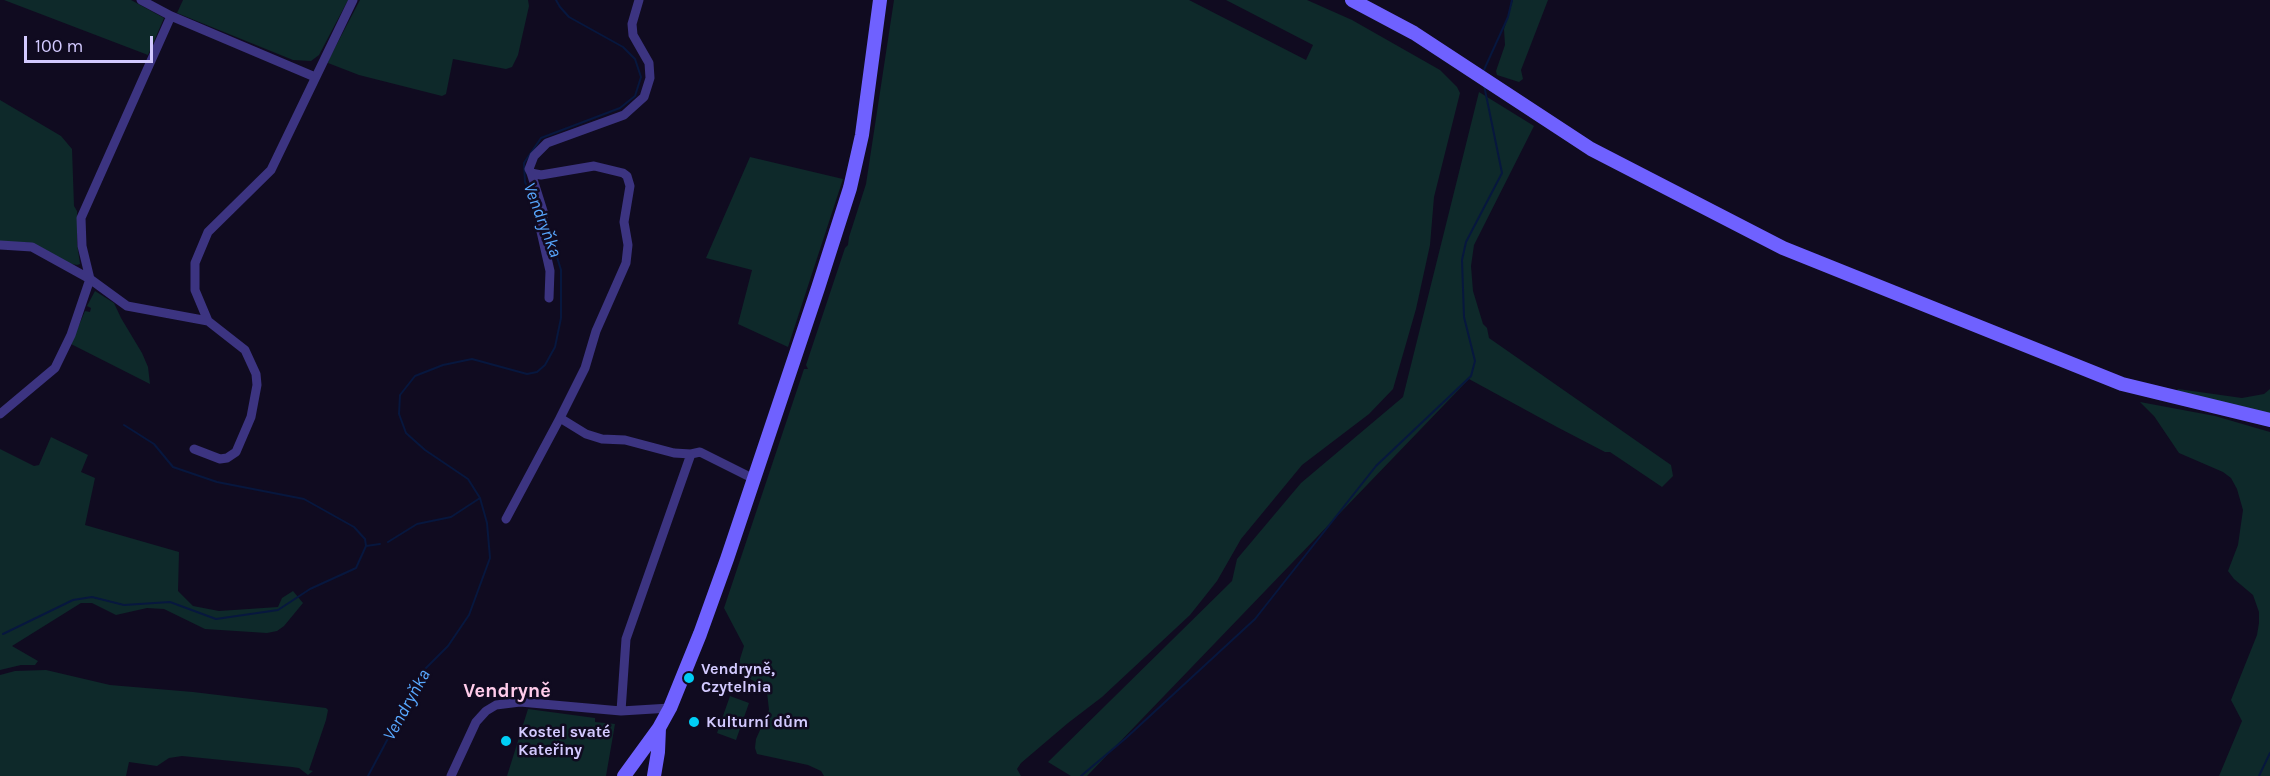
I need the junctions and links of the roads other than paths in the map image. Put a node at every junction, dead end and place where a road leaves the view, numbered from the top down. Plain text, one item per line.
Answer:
1 (141, 0) edge
2 (353, 0) edge
3 (639, 0) edge
4 (880, 0) edge
5 (1352, 0) edge
6 (171, 16) junction
7 (315, 77) junction
8 (531, 173) junction
9 (0, 245) edge
10 (90, 279) junction
11 (549, 298) dead end
12 (208, 321) junction
13 (0, 414) edge
14 (560, 418) junction
15 (2270, 420) edge
16 (194, 450) dead end
17 (691, 454) junction
18 (754, 479) junction
19 (506, 519) dead end
20 (670, 708) junction
21 (621, 711) junction
22 (659, 728) junction
23 (451, 776) edge
24 (624, 776) edge
25 (654, 776) edge

1 - 6 street
2 - 7 street
3 - 8 street
4 - 18 street
5 - 15 street
6 - 7 street
6 - 10 street
7 - 12 street
8 - 11 street
8 - 14 street
9 - 10 street
10 - 12 street
10 - 13 street
12 - 16 street
14 - 17 street
14 - 19 street
17 - 18 street
17 - 21 street
18 - 20 street
20 - 21 street
20 - 22 street
21 - 23 street
22 - 24 street
22 - 25 street

